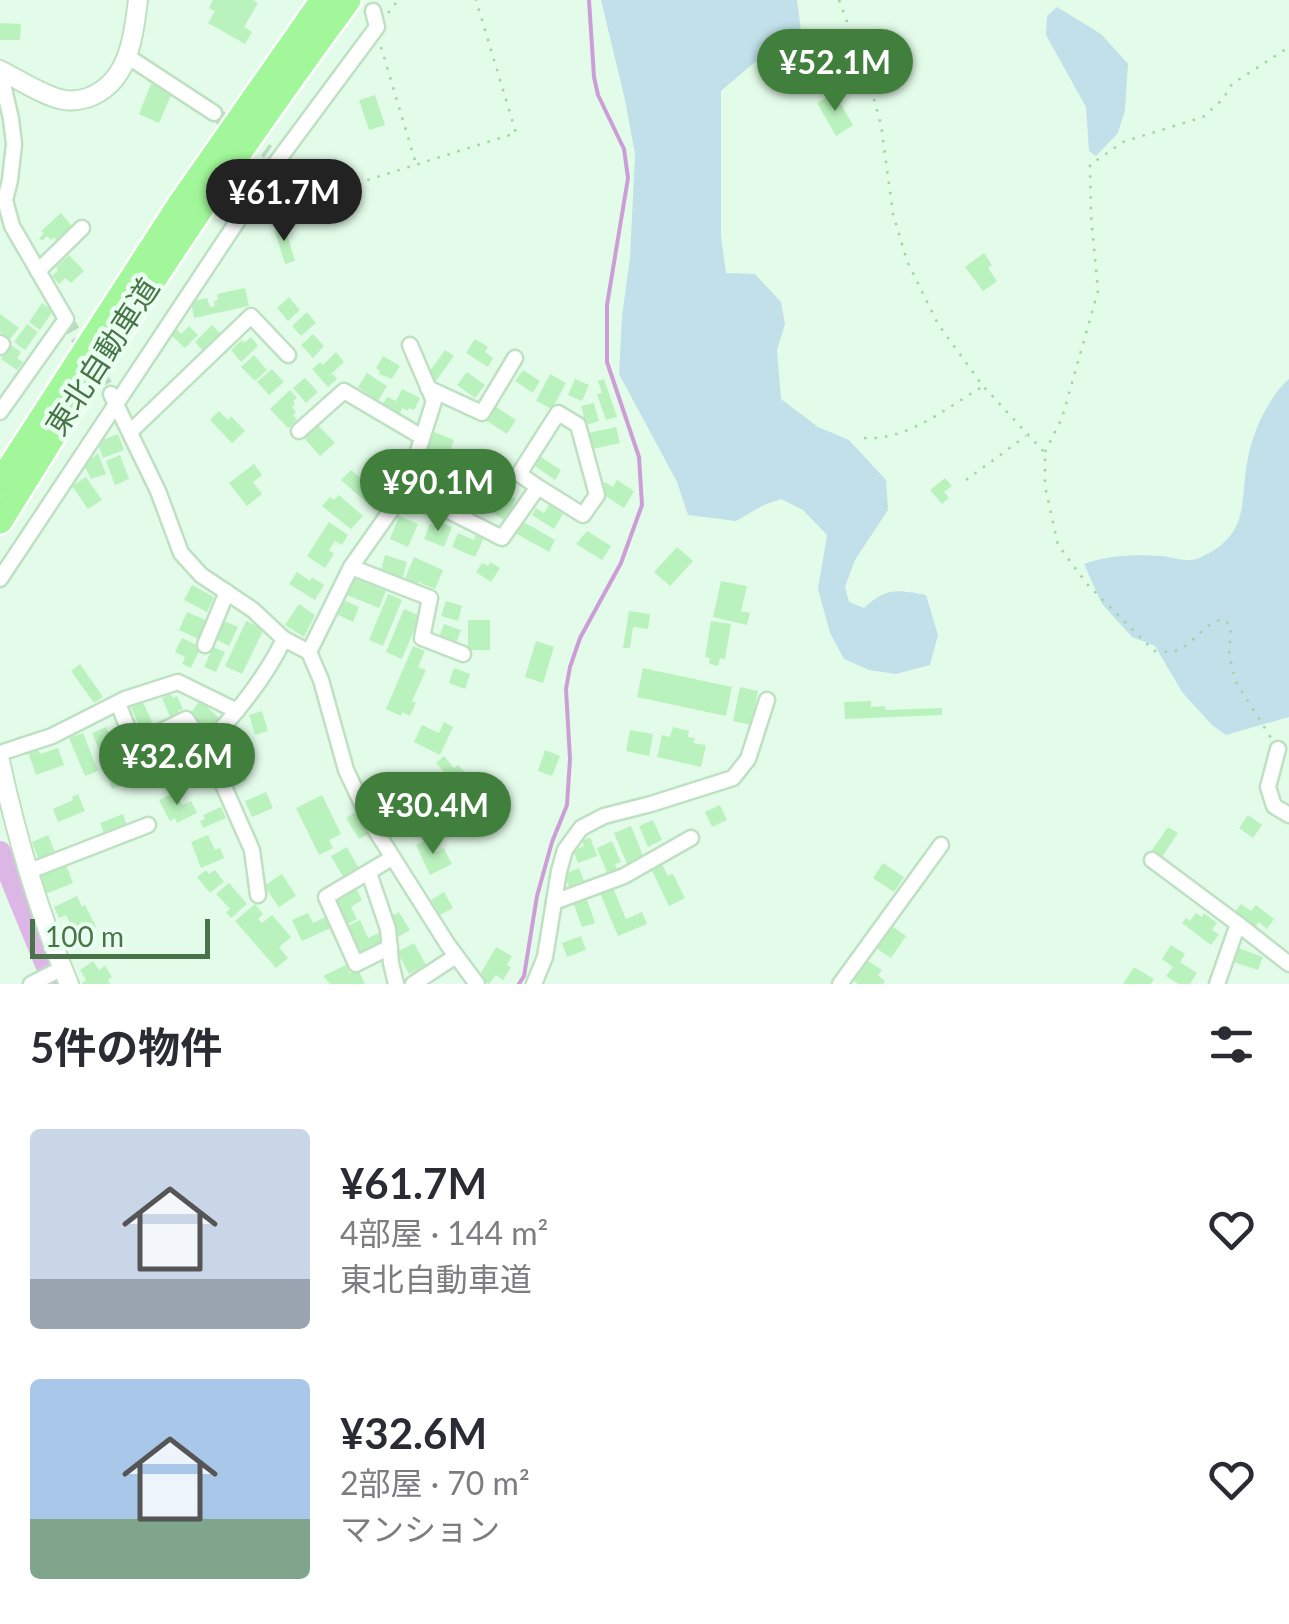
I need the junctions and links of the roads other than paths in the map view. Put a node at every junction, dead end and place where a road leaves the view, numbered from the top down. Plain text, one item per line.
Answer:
1 (138, 0) edge
2 (323, 0) edge
3 (348, 0) edge
4 (373, 11) dead end
5 (128, 56) junction
6 (0, 70) edge
7 (214, 113) tunnel mouth
8 (3, 208) edge
9 (82, 228) dead end
10 (38, 271) junction
11 (410, 346) dead end
12 (288, 355) dead end
13 (515, 358) dead end
14 (428, 388) junction
15 (114, 400) junction
16 (0, 412) edge
17 (299, 431) dead end
18 (130, 432) junction
19 (422, 437) junction
20 (0, 483) edge
21 (538, 487) junction
22 (406, 489) junction
23 (0, 521) edge
24 (352, 567) junction
25 (0, 578) edge
26 (226, 592) junction
27 (284, 639) junction
28 (205, 645) dead end
29 (309, 652) junction
30 (463, 654) dead end
31 (767, 700) dead end
32 (118, 703) junction
33 (237, 711) junction
34 (206, 746) junction
35 (1278, 749) road end
36 (0, 753) edge
37 (0, 761) edge
38 (1289, 815) edge
39 (148, 826) dead end
40 (692, 838) dead end
41 (941, 846) dead end
42 (392, 858) junction
43 (1152, 860) dead end
44 (28, 872) junction
45 (369, 873) junction
46 (258, 895) dead end
47 (554, 902) junction
48 (1238, 924) junction
49 (390, 947) junction
50 (456, 956) junction
51 (1289, 964) edge
52 (66, 976) edge
53 (33, 983) edge
54 (396, 984) edge
55 (413, 984) edge
56 (476, 984) edge
57 (534, 984) edge
58 (840, 984) edge
59 (1217, 984) edge

1 - 5 street
2 - 20 highway, 東北自動車道
3 - 23 highway, 東北自動車道
4 - 15 street
5 - 6 street
5 - 7 street
6 - 8 street
8 - 10 street
9 - 10 street
10 - 16 street
11 - 14 street
12 - 18 street
13 - 14 street
14 - 19 street
15 - 18 street
15 - 25 street
17 - 19 street
18 - 26 street
19 - 22 street
21 - 21 street
21 - 22 street
22 - 24 street
24 - 29 street
24 - 30 street
26 - 27 street
26 - 28 street
27 - 29 street
27 - 33 street
29 - 42 street
31 - 47 street
32 - 33 street
32 - 34 street
32 - 36 street
33 - 34 street
34 - 46 street
35 - 38 street
37 - 44 street
39 - 44 street
40 - 47 street
41 - 58 street
42 - 45 street
42 - 50 street
43 - 48 street
44 - 52 street
45 - 49 street
45 - 49 street
47 - 57 street
48 - 51 street
48 - 59 street
49 - 54 street
50 - 55 street
50 - 56 street
52 - 53 street

